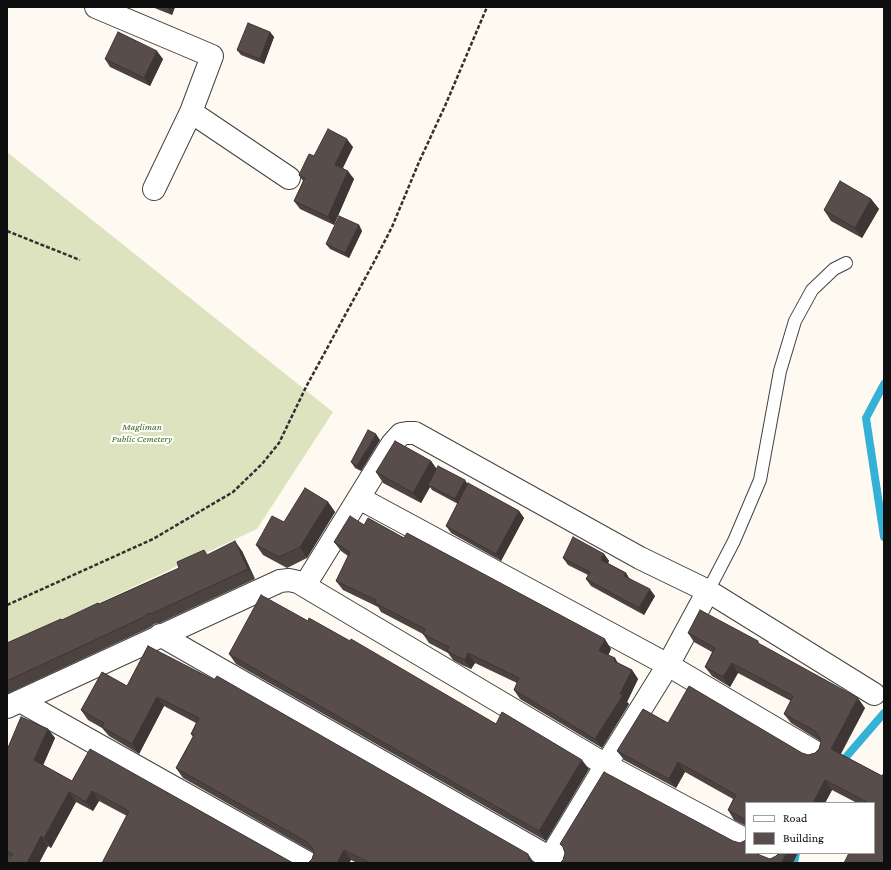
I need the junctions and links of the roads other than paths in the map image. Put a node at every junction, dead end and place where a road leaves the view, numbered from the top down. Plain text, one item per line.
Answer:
1 (96, 7) edge
2 (191, 112) junction
3 (289, 178) dead end
4 (154, 190) dead end
5 (846, 263) dead end
6 (359, 498) junction
7 (305, 585) junction
8 (708, 591) junction
9 (160, 635) junction
10 (668, 666) junction
11 (874, 694) dead end
12 (13, 704) edge
13 (816, 752) edge
14 (606, 765) junction
15 (745, 839) edge
16 (552, 861) edge
17 (308, 863) edge

1 - 2 street
2 - 3 street
2 - 4 street
5 - 8 lane
6 - 7 street
6 - 8 street
6 - 10 street
7 - 9 street
7 - 14 street
8 - 10 street
8 - 11 street
9 - 12 street
9 - 16 street
10 - 13 street
10 - 14 street
12 - 17 street
14 - 15 street
14 - 16 street

